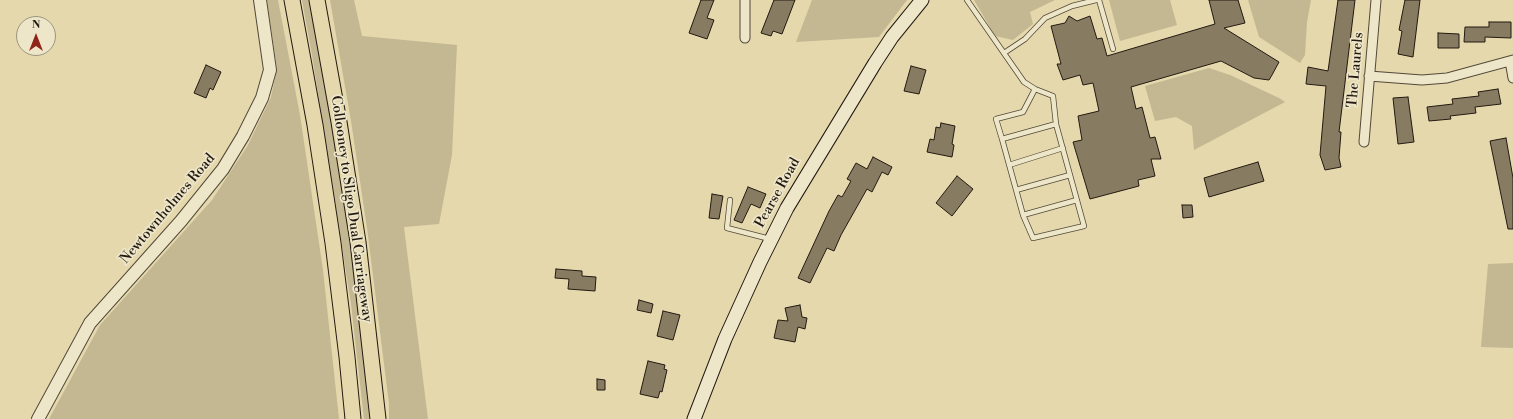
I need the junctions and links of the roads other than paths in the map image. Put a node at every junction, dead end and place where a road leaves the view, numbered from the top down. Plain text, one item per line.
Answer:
1 (260, 0) edge
2 (292, 0) edge
3 (317, 0) edge
4 (745, 0) edge
5 (922, 0) edge
6 (967, 0) edge
7 (1096, 0) edge
8 (1099, 0) edge
9 (1376, 0) edge
10 (745, 38) dead end
11 (1113, 49) dead end
12 (1004, 53) junction
13 (1512, 60) edge
14 (1369, 76) junction
15 (1513, 78) edge
16 (1035, 89) junction
17 (1056, 124) junction
18 (1002, 139) junction
19 (1364, 142) dead end
20 (1063, 148) junction
21 (1009, 165) junction
22 (1070, 175) junction
23 (1016, 190) junction
24 (730, 200) dead end
25 (1077, 200) junction
26 (1023, 215) junction
27 (772, 239) junction
28 (38, 419) edge
29 (352, 419) edge
30 (378, 419) edge
31 (694, 419) edge

1 - 28 street, Newtownholmes Road
2 - 29 highway, Collooney to Sligo Dual Carriageway
3 - 30 highway, Collooney to Sligo Dual Carriageway
4 - 10 street
5 - 27 main road, Pearse Road
6 - 12 lane
7 - 12 lane
8 - 11 lane
9 - 14 street, The Laurels
12 - 16 lane
13 - 14 street
13 - 15 street
14 - 19 street, The Laurels
16 - 17 lane
16 - 18 lane
17 - 18 lane
17 - 20 lane
18 - 21 lane
20 - 21 lane
20 - 22 lane
21 - 23 lane
22 - 23 lane
22 - 25 lane
23 - 26 lane
24 - 27 lane
25 - 26 lane
25 - 26 lane
27 - 31 main road, Pearse Road

